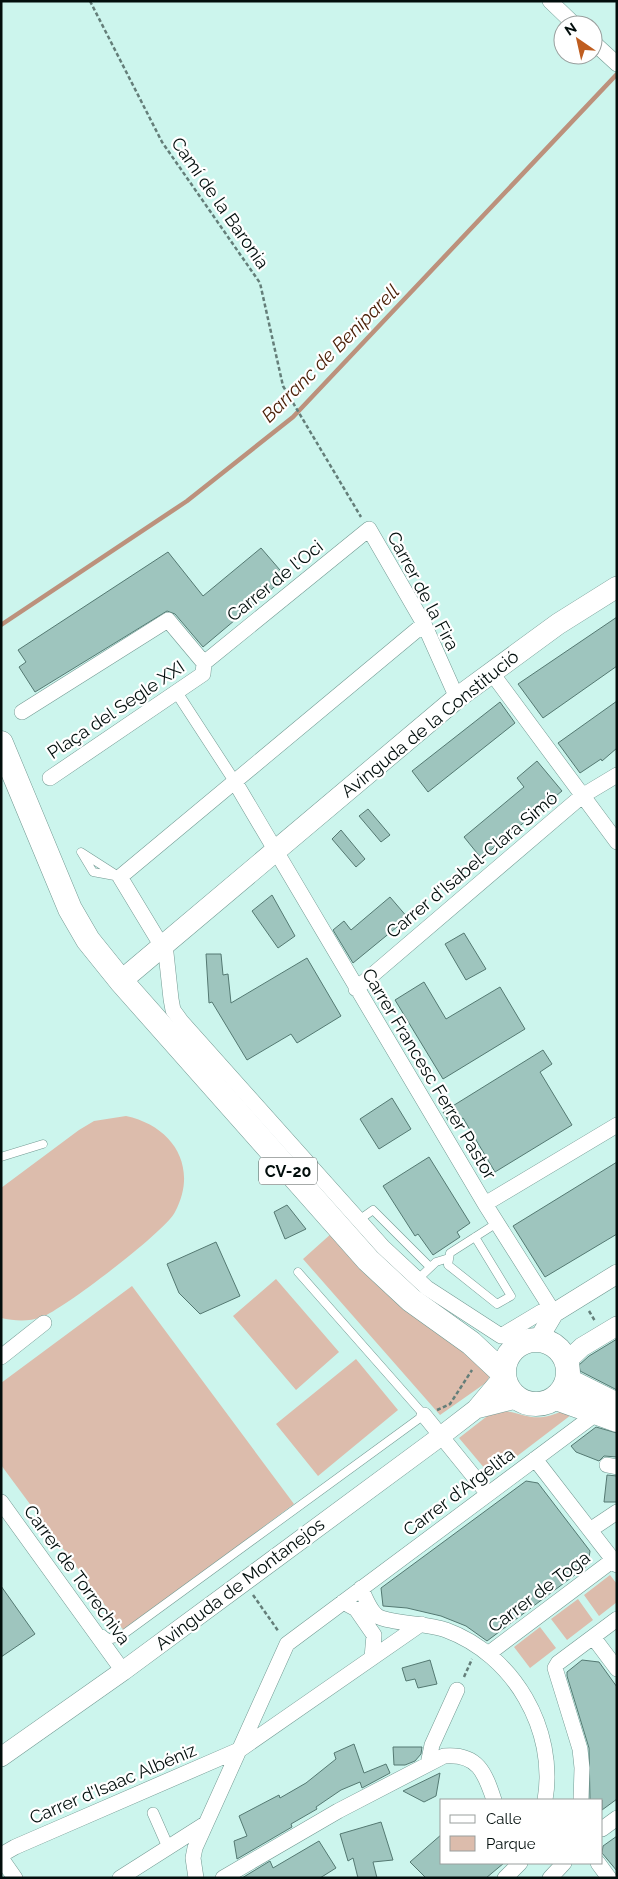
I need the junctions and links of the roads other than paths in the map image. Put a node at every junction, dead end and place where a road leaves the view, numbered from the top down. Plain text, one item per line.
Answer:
1 (550, 1) edge
2 (565, 15) edge
3 (603, 52) edge
4 (616, 64) edge
5 (369, 529) joint
6 (617, 587) edge
7 (424, 624) junction
8 (204, 663) junction
9 (491, 672) junction
10 (177, 693) junction
11 (457, 698) junction
12 (22, 712) dead end
13 (1, 743) edge
14 (617, 775) edge
15 (50, 778) dead end
16 (234, 782) junction
17 (582, 796) junction
18 (617, 842) edge
19 (274, 852) junction
20 (120, 877) junction
21 (162, 945) junction
22 (121, 981) junction
23 (356, 989) junction
24 (617, 1125) edge
25 (44, 1144) dead end
26 (1, 1158) edge
27 (485, 1204) junction
28 (359, 1220) junction
29 (497, 1224) junction
30 (475, 1237) junction
31 (449, 1258) junction
32 (430, 1267) junction
33 (298, 1272) dead end
34 (617, 1274) edge
35 (418, 1280) junction
36 (554, 1313) junction
37 (44, 1324) dead end
38 (617, 1326) edge
39 (538, 1340) junction
40 (1, 1357) edge
41 (505, 1368) junction
42 (563, 1380) junction
43 (516, 1399) junction
44 (476, 1409) junction
45 (610, 1413) edge
46 (424, 1415) junction
47 (441, 1436) junction
48 (535, 1458) junction
49 (488, 1494) junction
50 (1, 1502) edge
51 (617, 1512) edge
52 (590, 1530) junction
53 (615, 1563) edge
54 (361, 1588) junction
55 (343, 1602) junction
56 (378, 1616) junction
57 (617, 1619) edge
58 (87, 1621) junction
59 (421, 1624) junction
60 (593, 1637) junction
61 (483, 1650) junction
62 (377, 1655) junction
63 (617, 1669) edge
64 (123, 1671) junction
65 (457, 1690) road end
66 (241, 1749) junction
67 (1, 1757) edge
68 (428, 1764) junction
69 (494, 1799) edge
70 (546, 1799) edge
71 (581, 1799) edge
72 (152, 1812) dead end
73 (617, 1818) edge
74 (205, 1824) junction
75 (603, 1828) edge
76 (168, 1848) junction
77 (1, 1857) edge
78 (518, 1864) edge
79 (563, 1864) edge
80 (599, 1864) edge
81 (15, 1878) edge
82 (120, 1878) edge
83 (196, 1878) edge
84 (224, 1878) edge
85 (505, 1878) edge
86 (550, 1878) edge
87 (609, 1878) edge

1 - 2 street
3 - 4 street
5 - 7 street, Carrer de la Fira
5 - 8 street, Carrer de l'Oci
6 - 9 main road, Avinguda de la Constitució
7 - 11 street, Carrer de la Fira
7 - 16 street
8 - 10 street, Plaça del Segle XXI
8 - 12 street, Plaça del Segle XXI
9 - 11 main road, Avinguda de la Constitució
9 - 17 street
10 - 15 street, Plaça del Segle XXI
10 - 16 street
11 - 19 main road, Avinguda de la Constitució
13 - 22 main road, CV-20
14 - 17 street, Carrer d'Isabel-Clara Simó
16 - 19 street
16 - 20 street
17 - 18 street
17 - 23 street, Carrer d'Isabel-Clara Simó
19 - 21 main road, Avinguda de la Constitució
19 - 23 street, Carrer Francesc Ferrer Pastor
20 - 20 lane
20 - 21 street
21 - 22 main road, Avinguda de la Constitució
21 - 28 street
22 - 41 main road, CV-20
23 - 27 street, Carrer Francesc Ferrer Pastor
24 - 27 street
25 - 26 lane
27 - 29 street, Carrer Francesc Ferrer Pastor
28 - 32 lane
28 - 35 street
29 - 30 lane
29 - 36 street, Carrer Francesc Ferrer Pastor
30 - 31 lane
30 - 31 lane
31 - 32 lane
32 - 35 lane
33 - 46 lane
34 - 36 street
35 - 36 street
36 - 39 street
37 - 40 street
38 - 42 street
39 - 41 main road
39 - 42 main road
41 - 43 main road
41 - 44 street, Avinguda de Montanejos
42 - 43 main road
42 - 45 main road
43 - 44 street, Avinguda de Montanejos
44 - 47 street, Avinguda de Montanejos
45 - 48 street, Carrer d'Argelita
46 - 47 street
46 - 58 lane
47 - 49 street
47 - 64 street, Avinguda de Montanejos
48 - 49 street, Carrer d'Argelita
48 - 52 street
49 - 54 street, Carrer d'Argelita
50 - 58 street, Carrer de Torrechiva
51 - 52 street
52 - 53 street
53 - 61 street, Carrer de Toga
54 - 55 street, Carrer d'Argelita
54 - 56 street
55 - 62 street
55 - 66 street, Carrer d'Argelita
56 - 59 street
56 - 62 street
57 - 60 street
58 - 64 street, Carrer de Torrechiva
59 - 61 street
59 - 62 street, Carrer d'Argelita
60 - 63 street
60 - 71 street
61 - 70 street
62 - 66 street, Carrer d'Argelita
64 - 67 street, Avinguda de Montanejos
65 - 68 street
66 - 74 street, Carrer d'Argelita
66 - 77 street, Carrer d'Isaac Albéniz
68 - 69 street
68 - 84 street
72 - 76 street
73 - 75 street
74 - 76 street
74 - 83 street, Carrer d'Argelita
76 - 82 street
77 - 81 street
78 - 85 street
79 - 86 street
80 - 87 street

